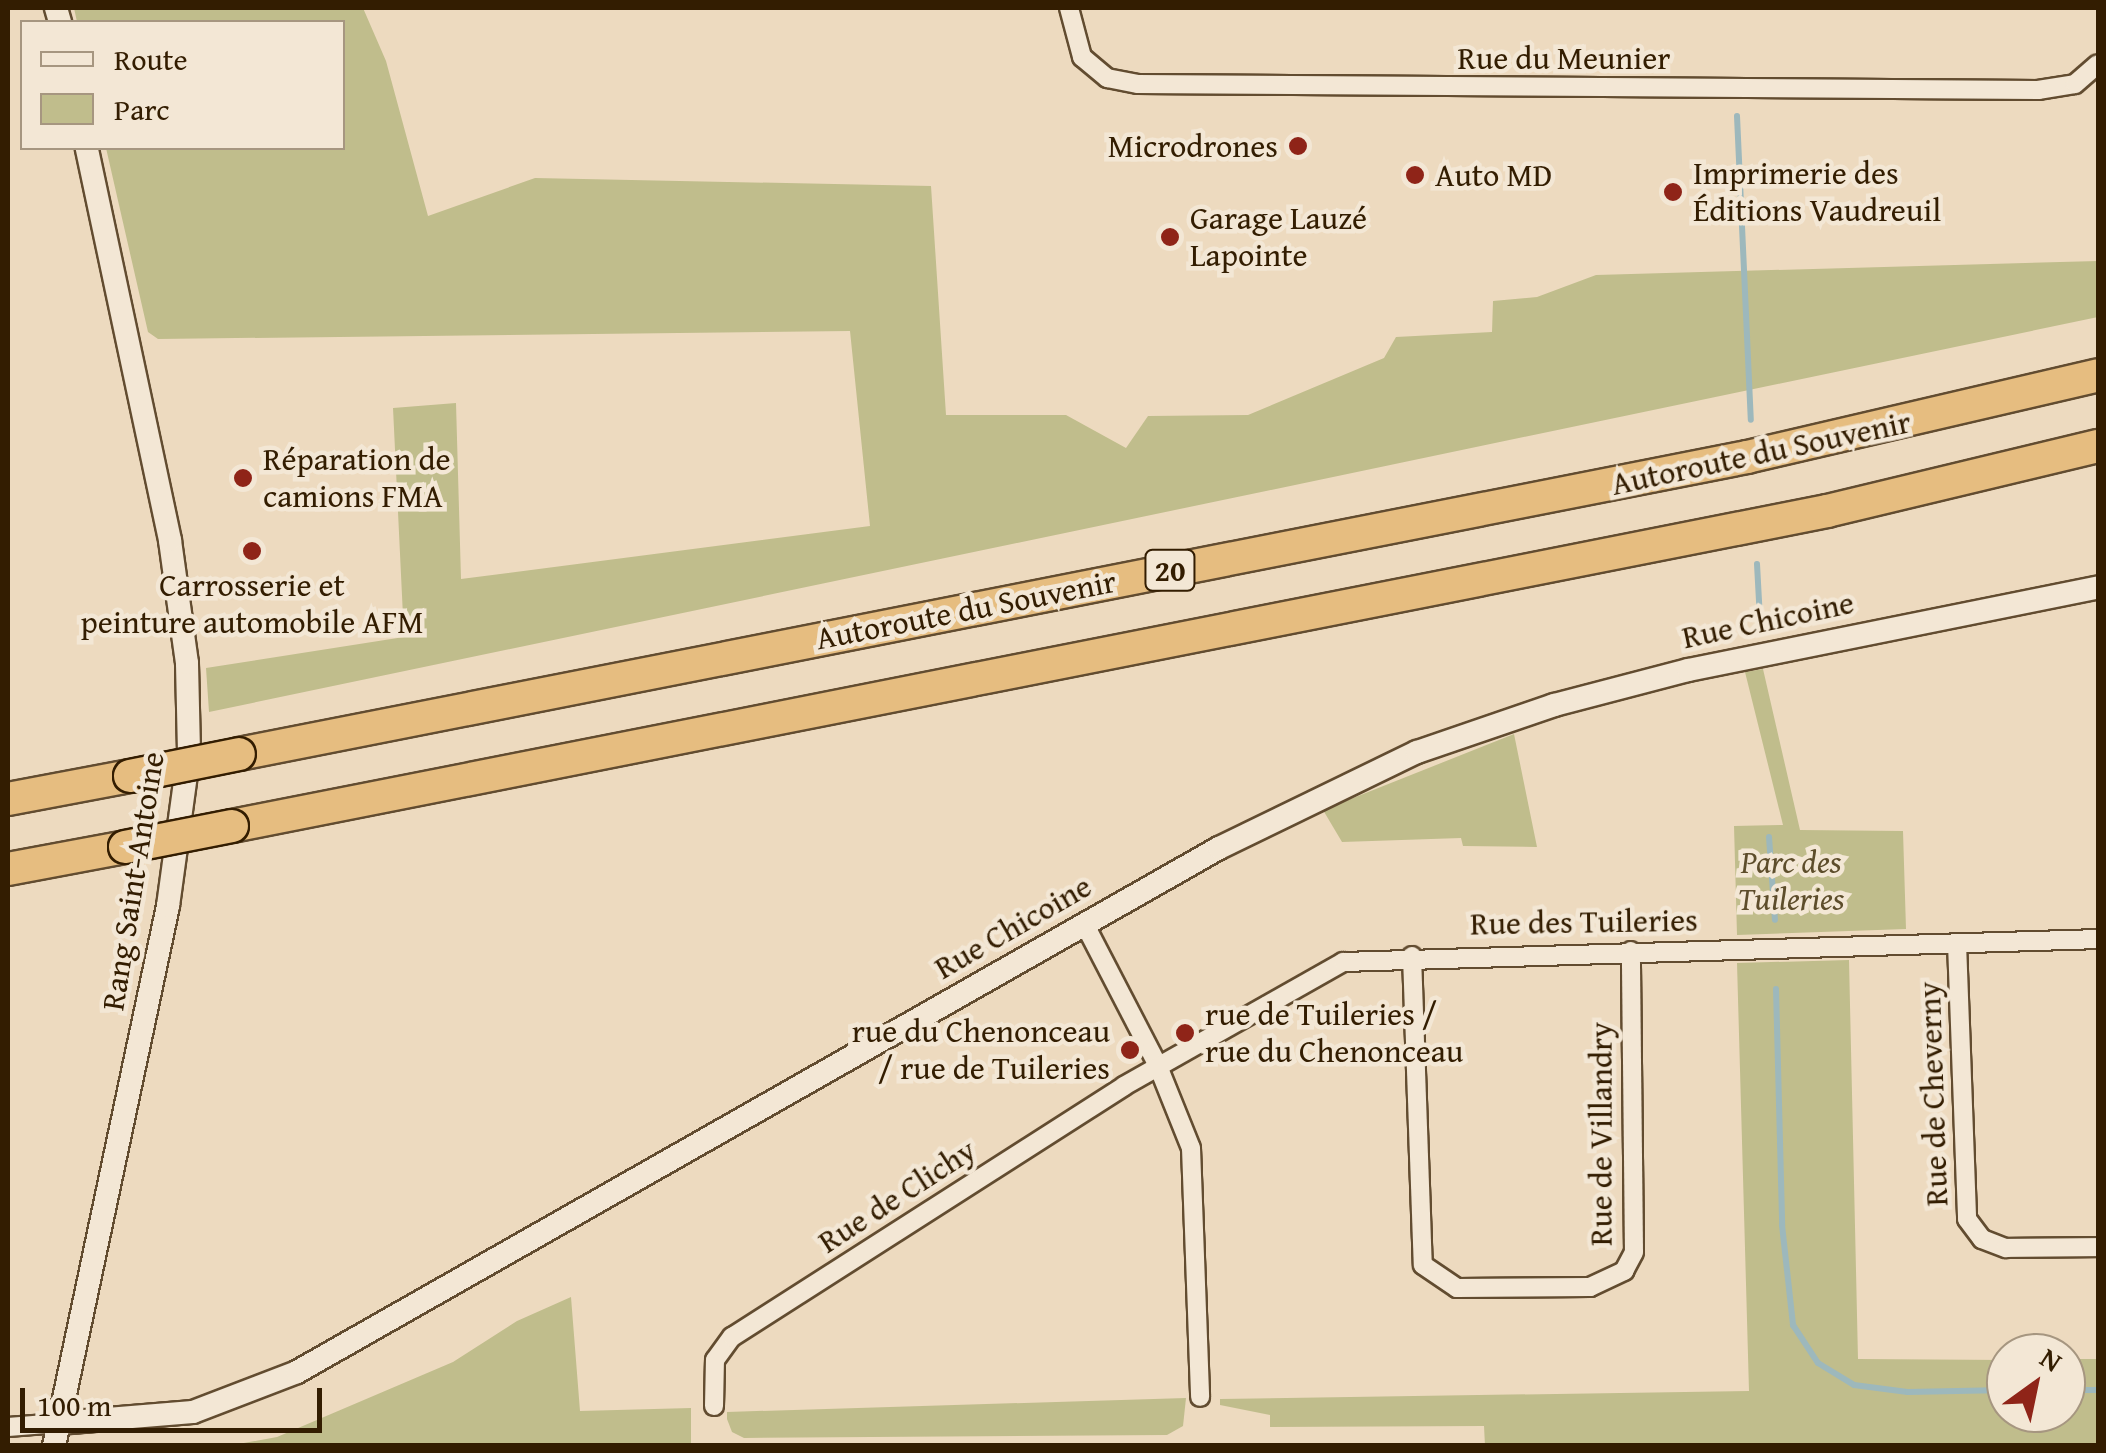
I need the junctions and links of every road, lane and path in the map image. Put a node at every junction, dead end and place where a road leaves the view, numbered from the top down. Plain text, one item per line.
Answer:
1 (1070, 8) edge
2 (2098, 64) edge
3 (88, 150) edge
4 (2098, 375) edge
5 (2098, 446) edge
6 (2098, 587) edge
7 (8, 800) edge
8 (8, 869) edge
9 (1084, 923) junction
10 (2098, 939) edge
11 (1956, 943) junction
12 (1630, 951) junction
13 (1412, 956) junction
14 (1158, 1066) junction
15 (2098, 1247) edge
16 (1200, 1396) dead end
17 (714, 1406) dead end
18 (8, 1426) edge
19 (56, 1434) edge

1 - 2 street, Rue du Meunier
3 - 19 street, Rang Saint-Antoine
4 - 7 highway, Autoroute du Souvenir / 20, bridge
5 - 8 highway, Autoroute du Souvenir / 20, bridge
6 - 9 street, Rue Chicoine
9 - 14 street
9 - 19 street, Rue Chicoine
10 - 11 street, Rue des Tuileries
11 - 12 street, Rue des Tuileries
11 - 15 street, Rue de Cheverny
12 - 13 street, Rue des Tuileries
12 - 13 street, Rue de Villandry
13 - 14 street, Rue des Tuileries
14 - 16 street
14 - 17 street, Rue de Clichy
18 - 19 street, Rue Chicoine

